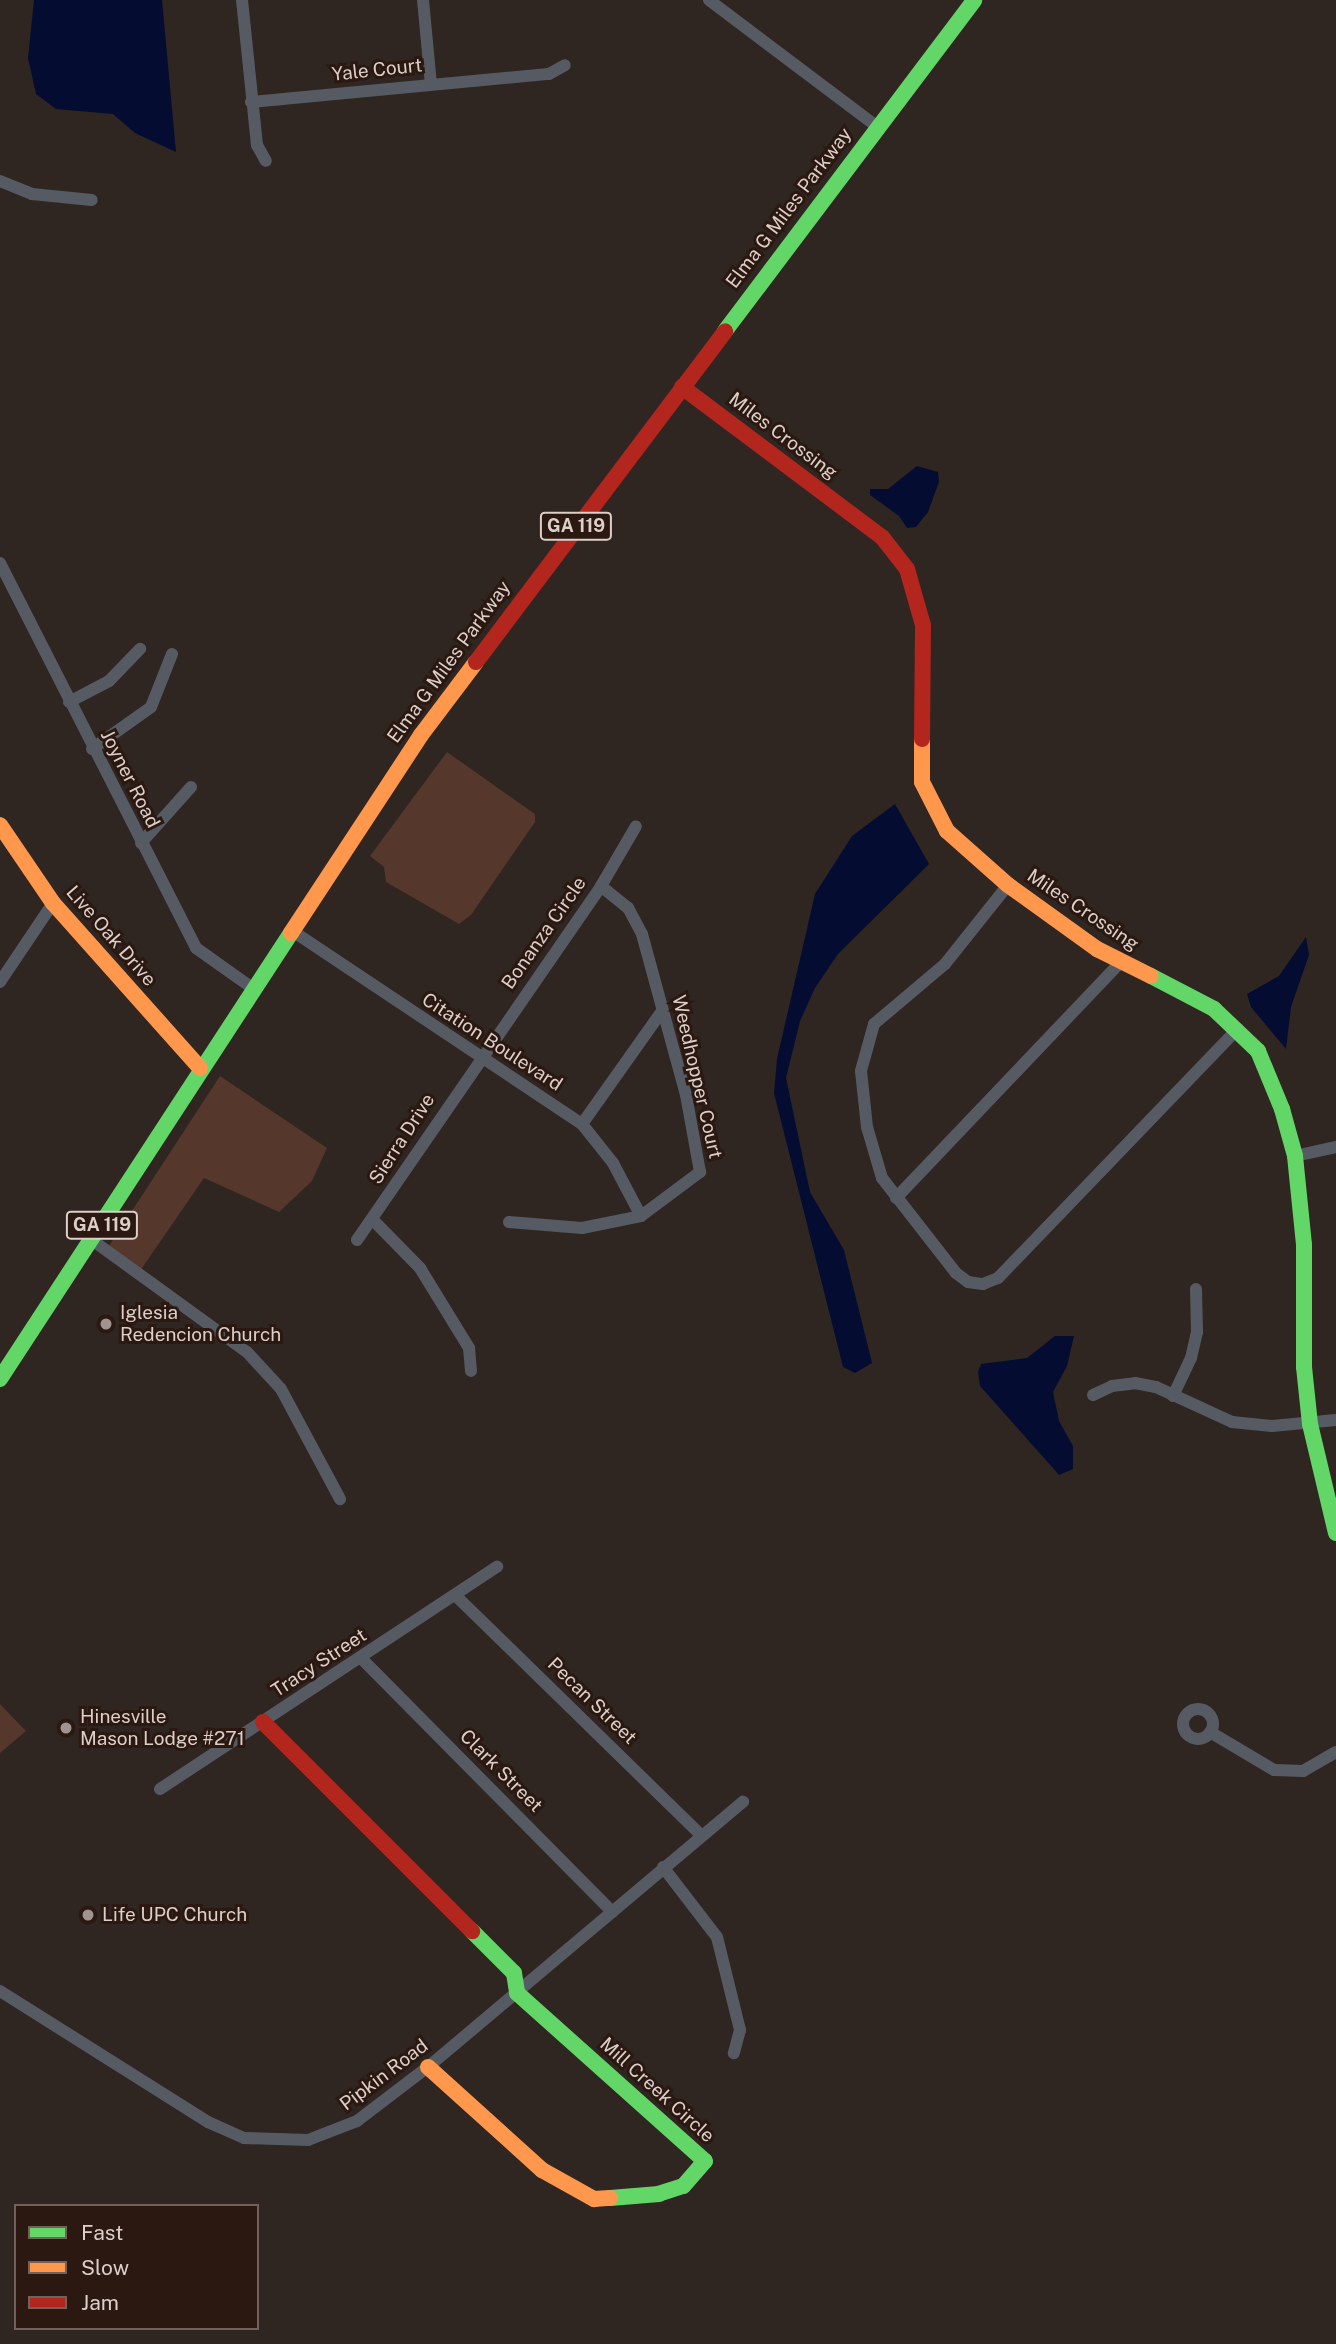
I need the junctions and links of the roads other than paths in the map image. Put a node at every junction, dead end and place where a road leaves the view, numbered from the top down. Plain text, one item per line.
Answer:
1 (242, 0) edge
2 (423, 0) edge
3 (709, 0) edge
4 (974, 0) edge
5 (565, 65) dead end
6 (431, 84) junction
7 (251, 102) junction
8 (876, 126) junction
9 (267, 161) dead end
10 (0, 181) edge
11 (92, 200) dead end
12 (682, 387) junction
13 (0, 563) edge
14 (140, 649) dead end
15 (172, 654) dead end
16 (69, 702) junction
17 (92, 750) junction
18 (191, 786) dead end
19 (0, 825) edge
20 (636, 826) dead end
21 (141, 843) junction
22 (1008, 885) junction
23 (601, 886) junction
24 (53, 903) junction
25 (290, 930) junction
26 (1120, 963) junction
27 (0, 982) edge
28 (254, 989) junction
29 (662, 1011) junction
30 (1238, 1029) junction
31 (479, 1059) junction
32 (200, 1068) junction
33 (582, 1124) junction
34 (1336, 1147) edge
35 (1295, 1156) junction
36 (896, 1198) junction
37 (642, 1216) junction
38 (372, 1219) junction
39 (509, 1222) dead end
40 (92, 1240) junction
41 (357, 1240) dead end
42 (1196, 1289) dead end
43 (471, 1371) dead end
44 (0, 1379) edge
45 (1093, 1395) dead end
46 (1173, 1396) junction
47 (1336, 1420) edge
48 (1310, 1424) junction
49 (340, 1499) dead end
50 (1336, 1533) edge
51 (497, 1567) dead end
52 (455, 1595) junction
53 (362, 1659) junction
54 (262, 1722) junction
55 (1210, 1732) dead end
56 (1336, 1752) edge
57 (160, 1789) dead end
58 (743, 1802) dead end
59 (701, 1835) junction
60 (663, 1867) junction
61 (612, 1912) junction
62 (0, 1991) edge
63 (517, 1993) junction
64 (734, 2053) dead end
65 (428, 2067) junction

1 - 7 street
2 - 6 street
3 - 8 street
4 - 8 street, Elma G Miles Parkway / GA 119
5 - 6 street, Yale Court
6 - 7 street, Yale Court
7 - 9 street
8 - 12 street, Elma G Miles Parkway / GA 119
10 - 11 street
12 - 22 street, Miles Crossing
12 - 25 street, Elma G Miles Parkway / GA 119
13 - 16 street, Joyner Road
14 - 16 street
15 - 17 street
16 - 17 street, Joyner Road
17 - 21 street, Joyner Road
18 - 21 street
19 - 24 street, Live Oak Drive
20 - 23 street, Bonanza Circle
21 - 28 street, Joyner Road
22 - 26 street, Miles Crossing
22 - 36 street
23 - 29 street, Weedhopper Court
23 - 31 street, Bonanza Circle
24 - 27 street
24 - 32 street, Live Oak Drive
25 - 28 street, Elma G Miles Parkway / GA 119
25 - 31 street, Citation Boulevard
26 - 30 street, Miles Crossing
26 - 36 street
28 - 32 street, Elma G Miles Parkway / GA 119
29 - 33 street
29 - 37 street, Weedhopper Court
30 - 35 street, Miles Crossing
30 - 36 street
31 - 33 street, Citation Boulevard
31 - 38 street, Sierra Drive
32 - 40 street, Elma G Miles Parkway / GA 119
33 - 37 street, Citation Boulevard
34 - 35 street
35 - 48 street, Miles Crossing
37 - 39 street, Weedhopper Court
38 - 41 street, Sierra Drive
38 - 43 street
40 - 44 street, Elma G Miles Parkway / GA 119
40 - 49 street
42 - 46 street
45 - 46 street
46 - 48 street
47 - 48 street
48 - 50 street, Miles Crossing
51 - 52 street, Tracy Street
52 - 53 street, Tracy Street
52 - 59 street, Pecan Street
53 - 54 street, Tracy Street
53 - 61 street, Clark Street
54 - 57 street, Tracy Street
54 - 63 street
55 - 56 street
58 - 59 street, Pipkin Road
59 - 60 street, Pipkin Road
60 - 61 street, Pipkin Road
60 - 64 street
61 - 63 street, Pipkin Road
62 - 65 street, Pipkin Road
63 - 65 street, Pipkin Road
63 - 65 street, Mill Creek Circle

